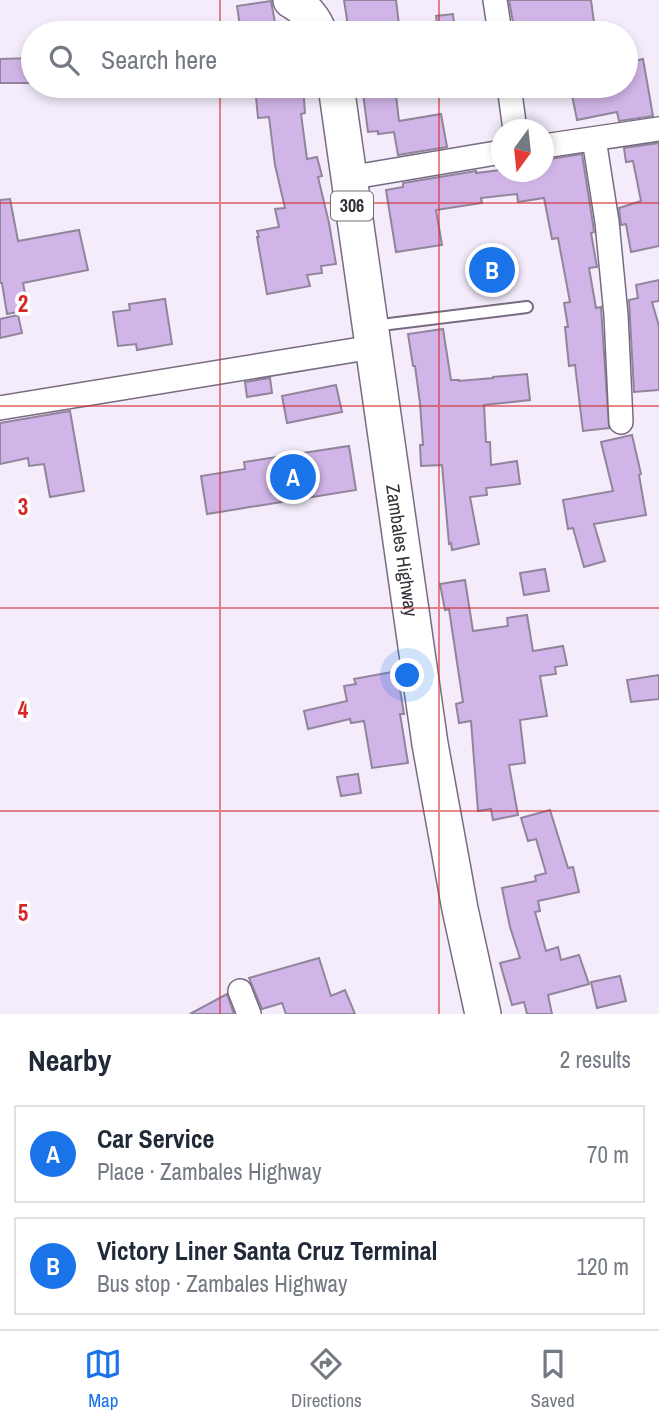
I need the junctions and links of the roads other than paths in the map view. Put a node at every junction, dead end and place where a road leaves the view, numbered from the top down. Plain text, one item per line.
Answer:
1 (291, 0) edge
2 (327, 0) edge
3 (495, 0) edge
4 (312, 21) edge
5 (330, 21) edge
6 (498, 21) edge
7 (338, 98) edge
8 (511, 98) edge
9 (514, 119) edge
10 (659, 129) edge
11 (594, 139) junction
12 (554, 145) edge
13 (491, 154) edge
14 (348, 178) junction
15 (527, 307) dead end
16 (371, 337) junction
17 (0, 408) edge
18 (621, 422) dead end
19 (240, 991) dead end
20 (249, 1014) edge
21 (483, 1014) edge

1 - 4 main road
2 - 5 main road
3 - 6 street
7 - 14 main road, Zambales Highway / 306
8 - 9 street
10 - 11 street
11 - 12 street
11 - 18 street
13 - 14 street
14 - 16 main road, Zambales Highway / 306
15 - 16 lane
16 - 17 street
16 - 21 main road, Zambales Highway / 306
19 - 20 street

